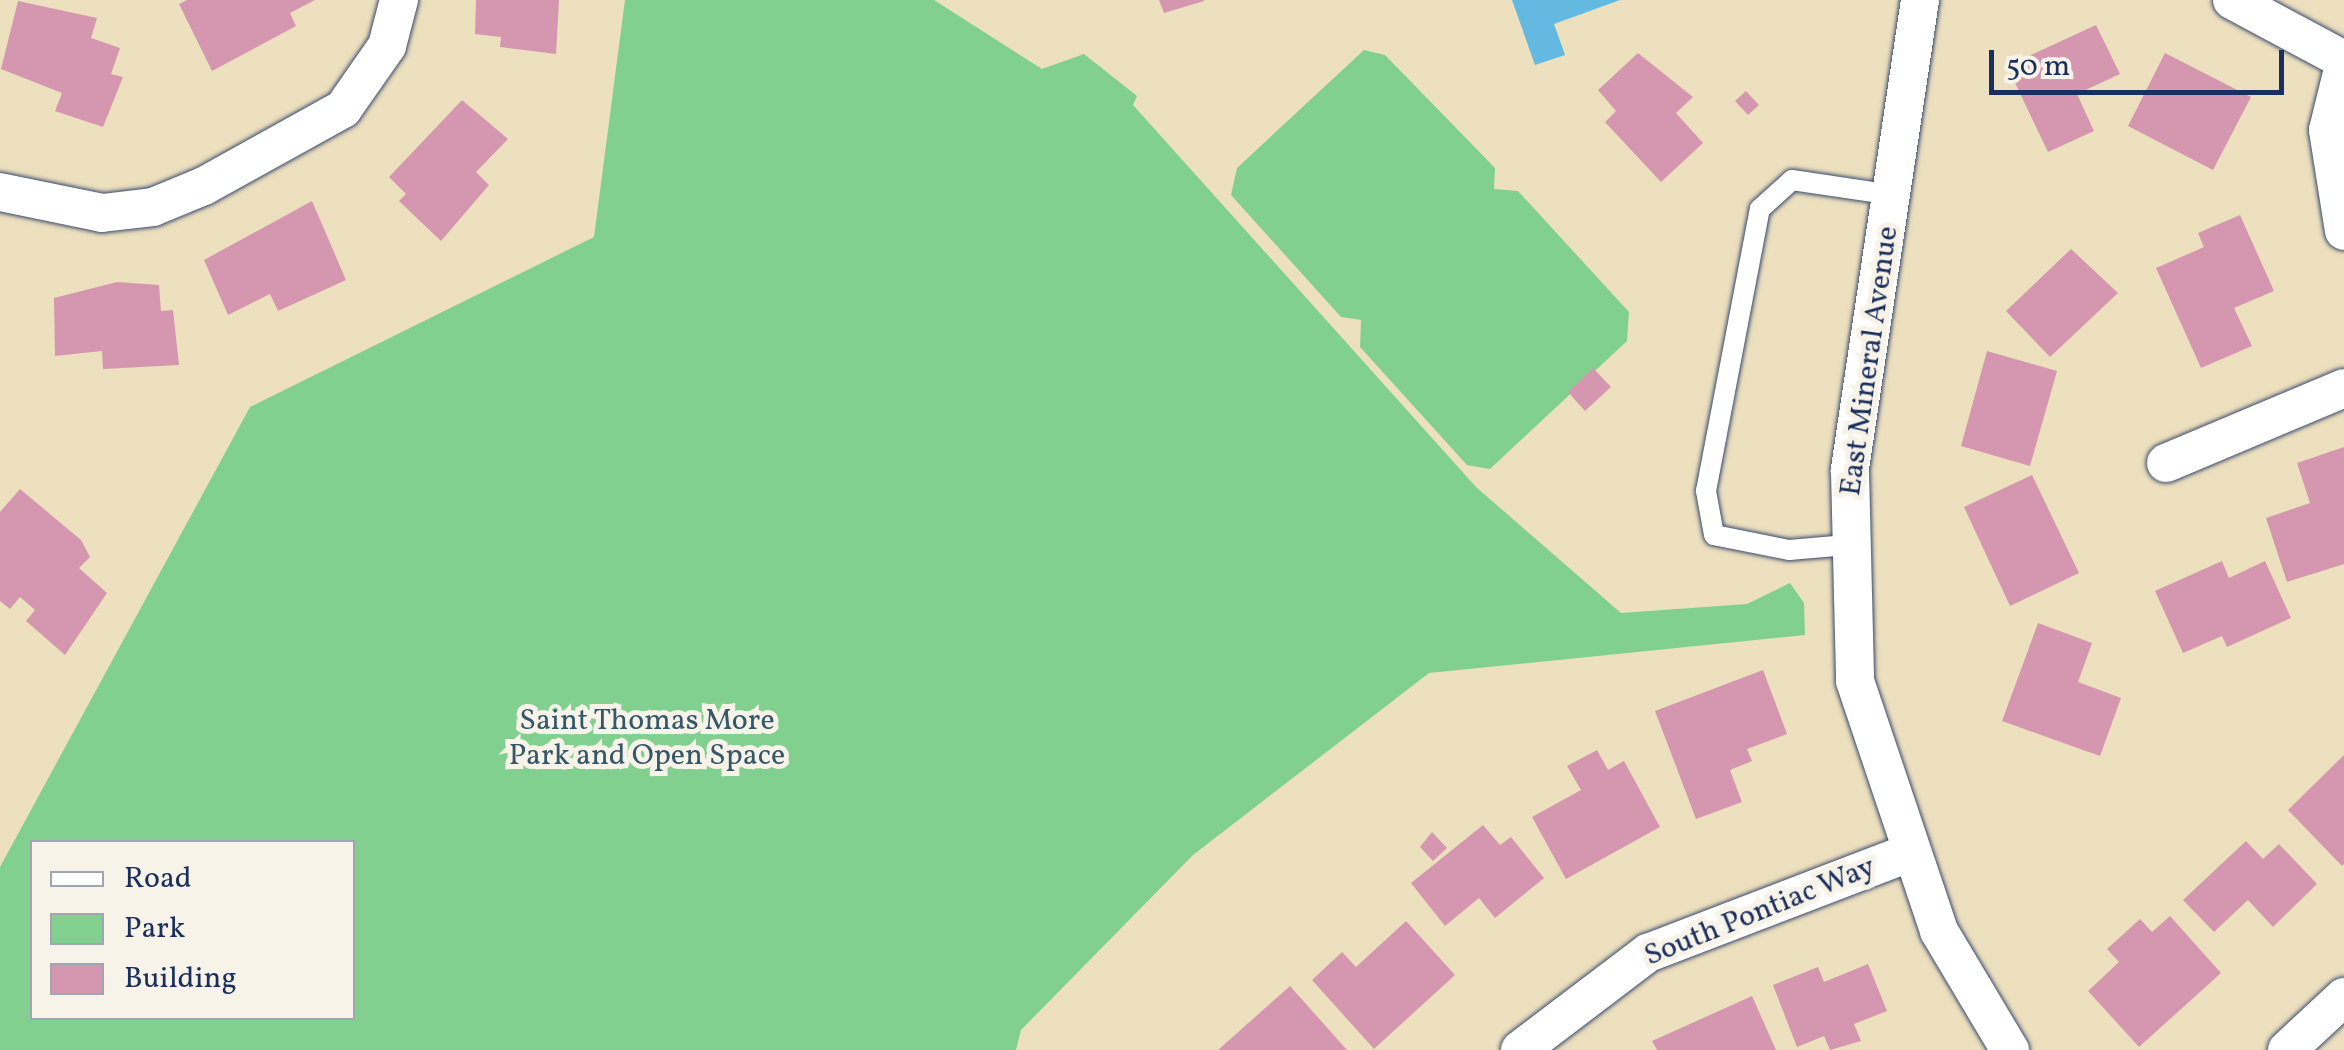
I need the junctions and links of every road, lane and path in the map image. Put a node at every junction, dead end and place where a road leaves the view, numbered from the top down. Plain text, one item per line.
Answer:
1 (399, 0) edge
2 (1920, 0) edge
3 (2232, 0) edge
4 (2344, 62) edge
5 (0, 192) edge
6 (1894, 195) junction
7 (2344, 231) edge
8 (2344, 388) edge
9 (2166, 463) dead end
10 (1847, 544) junction
11 (1908, 853) junction
12 (2344, 997) edge
13 (1520, 1050) edge
14 (2010, 1050) edge
15 (2288, 1050) edge

1 - 5 street
2 - 6 street, East Mineral Avenue
3 - 4 street
4 - 7 street
6 - 10 street, East Mineral Avenue
6 - 10 lane
8 - 9 street
10 - 11 street, East Mineral Avenue
11 - 13 street, South Pontiac Way
11 - 14 street, East Mineral Avenue
12 - 15 street

